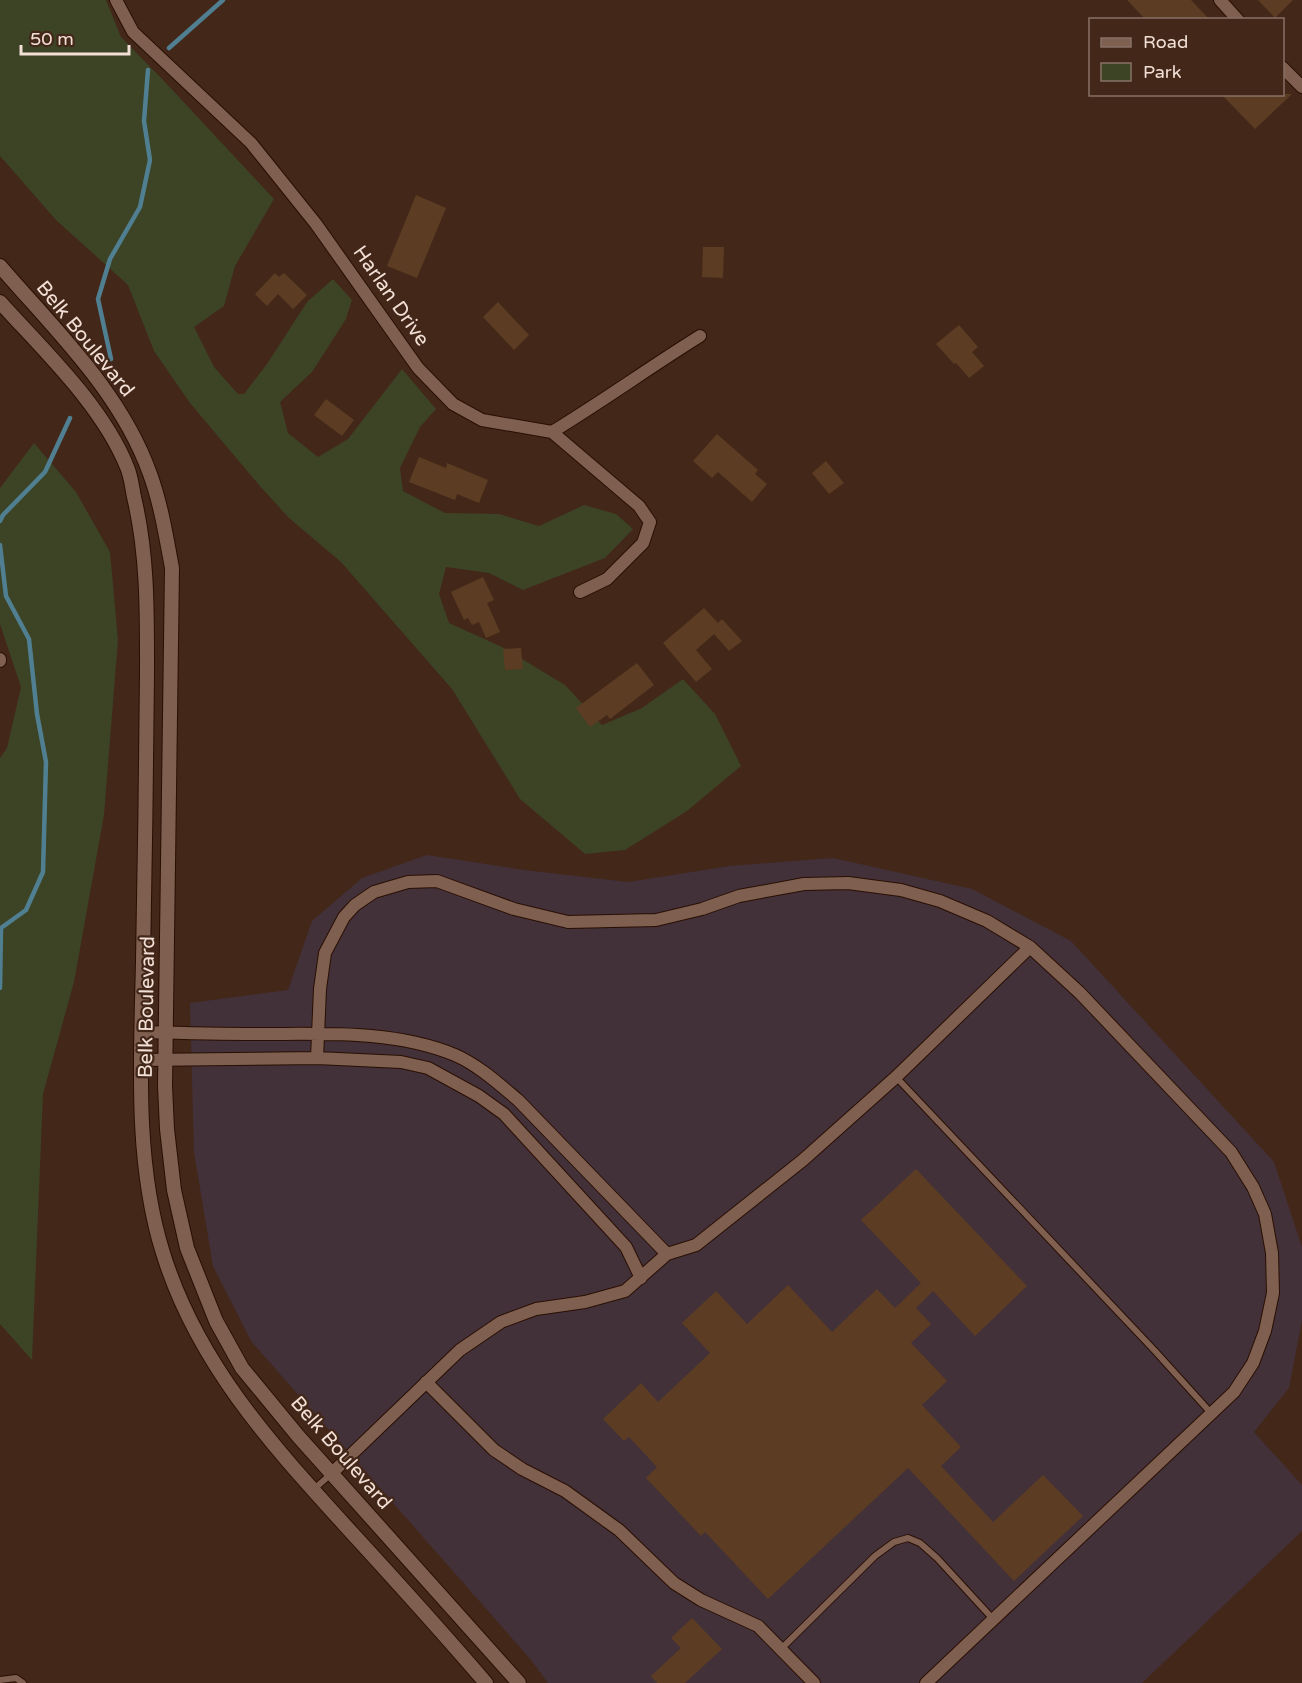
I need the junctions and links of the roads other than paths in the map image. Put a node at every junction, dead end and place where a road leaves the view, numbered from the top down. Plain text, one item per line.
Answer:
1 (116, 0) edge
2 (1220, 0) edge
3 (1236, 18) edge
4 (1284, 69) edge
5 (1302, 87) edge
6 (0, 266) edge
7 (0, 302) edge
8 (700, 336) dead end
9 (552, 432) junction
10 (580, 592) dead end
11 (1030, 947) junction
12 (142, 1032) junction
13 (166, 1033) junction
14 (319, 1034) junction
15 (317, 1058) junction
16 (142, 1060) junction
17 (166, 1060) junction
18 (896, 1077) junction
19 (667, 1254) junction
20 (641, 1278) junction
21 (426, 1382) junction
22 (1211, 1414) junction
23 (331, 1474) junction
24 (313, 1491) junction
25 (993, 1619) junction
26 (781, 1649) junction
27 (0, 1680) edge
28 (23, 1683) edge
29 (486, 1683) edge
30 (519, 1683) edge
31 (814, 1683) edge
32 (926, 1683) edge

1 - 9 street, Harlan Drive
2 - 3 street
4 - 5 street
6 - 13 street, Belk Boulevard
7 - 12 street, Belk Boulevard
8 - 9 street
9 - 10 street
11 - 14 street
11 - 18 street
11 - 22 street
12 - 13 street
12 - 16 street, Belk Boulevard
13 - 14 street
13 - 17 street, Belk Boulevard
14 - 15 street
14 - 19 street
15 - 17 street
15 - 20 street
16 - 17 street
16 - 24 street, Belk Boulevard
17 - 23 street, Belk Boulevard
18 - 19 street
18 - 22 lane
19 - 20 street
20 - 21 street
21 - 23 street
21 - 26 street
22 - 25 street
23 - 24 lane
23 - 30 street, Belk Boulevard
24 - 29 street, Belk Boulevard
25 - 26 lane
25 - 32 street
26 - 31 street
27 - 28 lane

